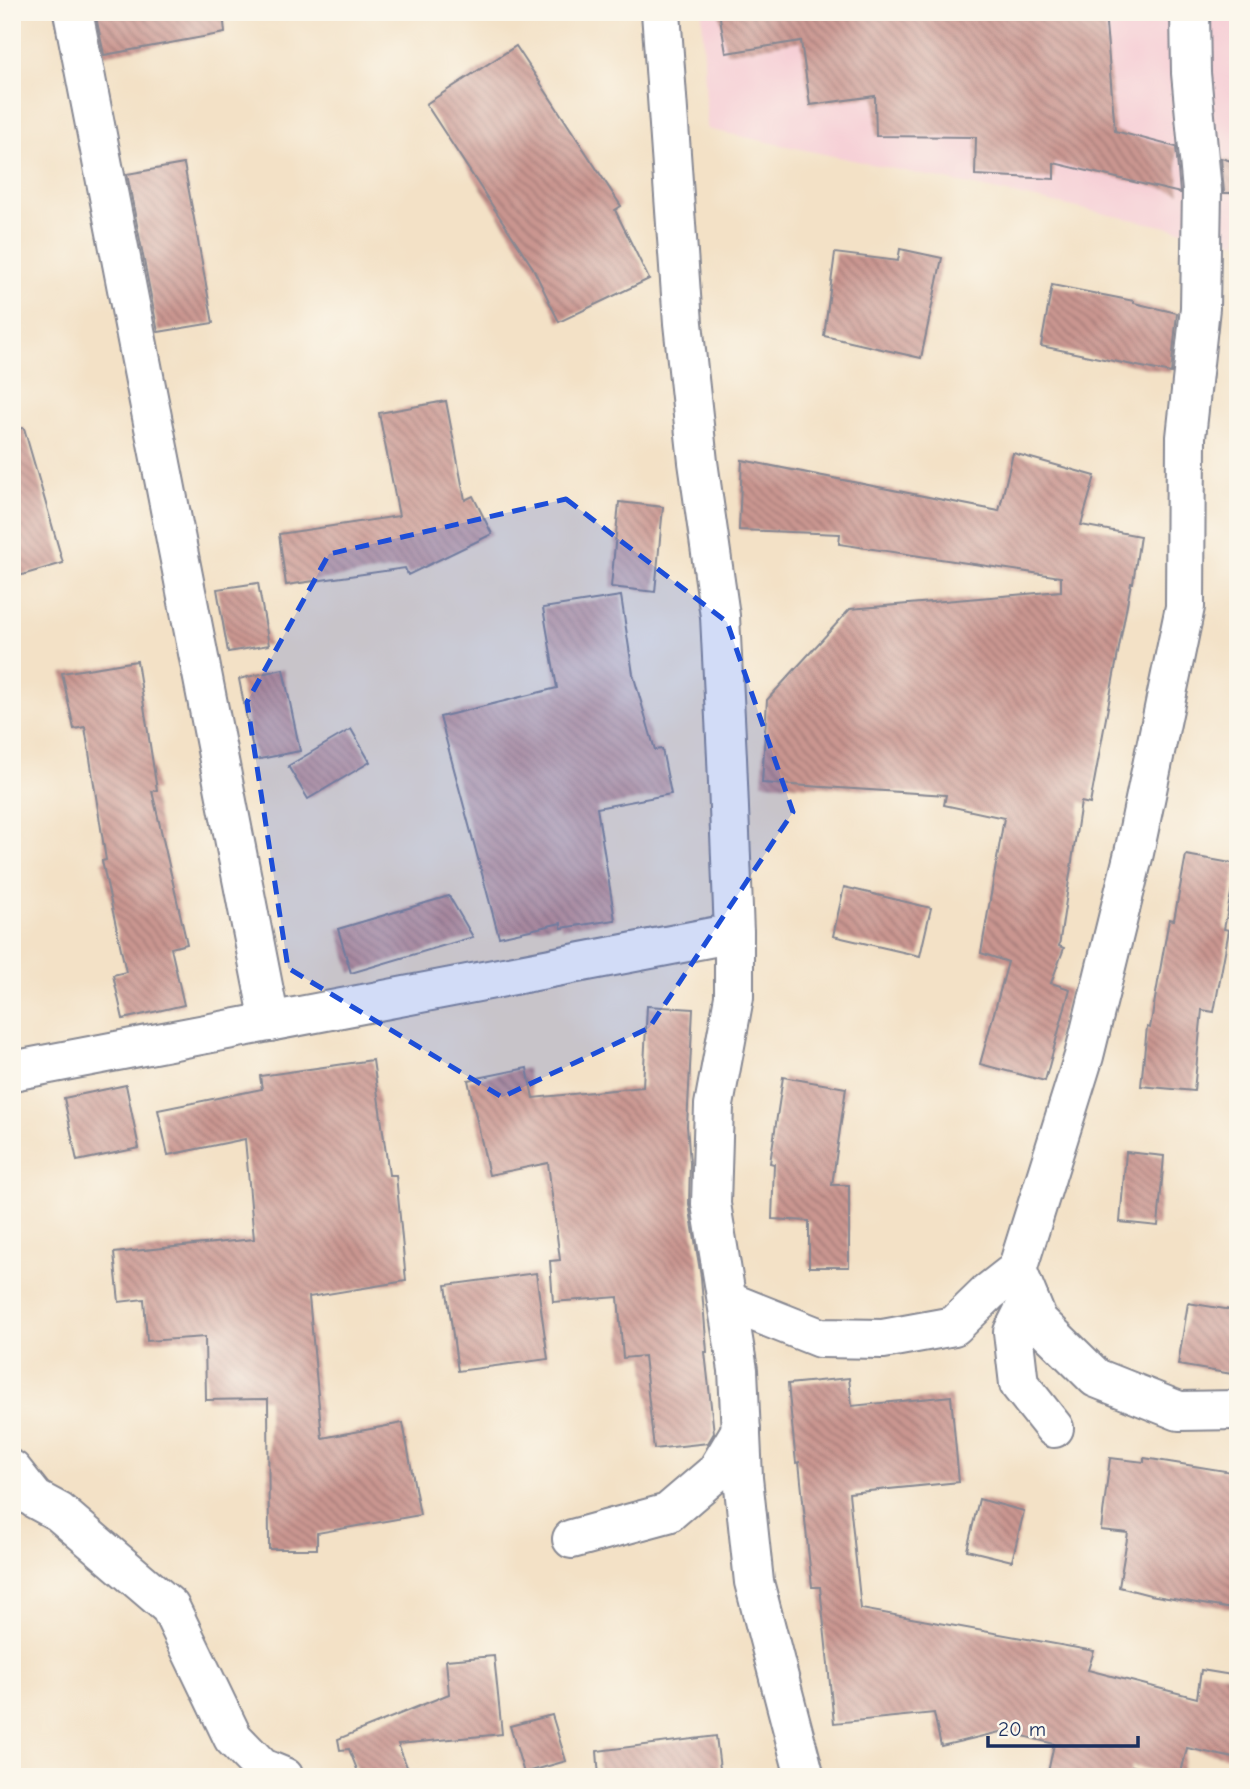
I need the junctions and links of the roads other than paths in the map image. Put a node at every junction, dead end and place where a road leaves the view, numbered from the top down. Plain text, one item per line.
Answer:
1 (73, 12) edge
2 (661, 12) edge
3 (1190, 12) edge
4 (734, 933) junction
5 (270, 1021) junction
6 (12, 1071) edge
7 (1023, 1285) junction
8 (727, 1301) junction
9 (791, 1326) junction
10 (738, 1370) junction
11 (1238, 1410) edge
12 (1054, 1428) dead end
13 (741, 1430) junction
14 (12, 1470) edge
15 (572, 1539) dead end
16 (284, 1777) edge
17 (805, 1777) edge

1 - 5 street
2 - 4 street
3 - 7 street
4 - 5 street
4 - 8 street
5 - 6 street
7 - 9 street
7 - 11 street
7 - 12 street
8 - 9 street
8 - 10 street
9 - 10 street
10 - 13 street
13 - 15 street
13 - 17 street
14 - 16 street

